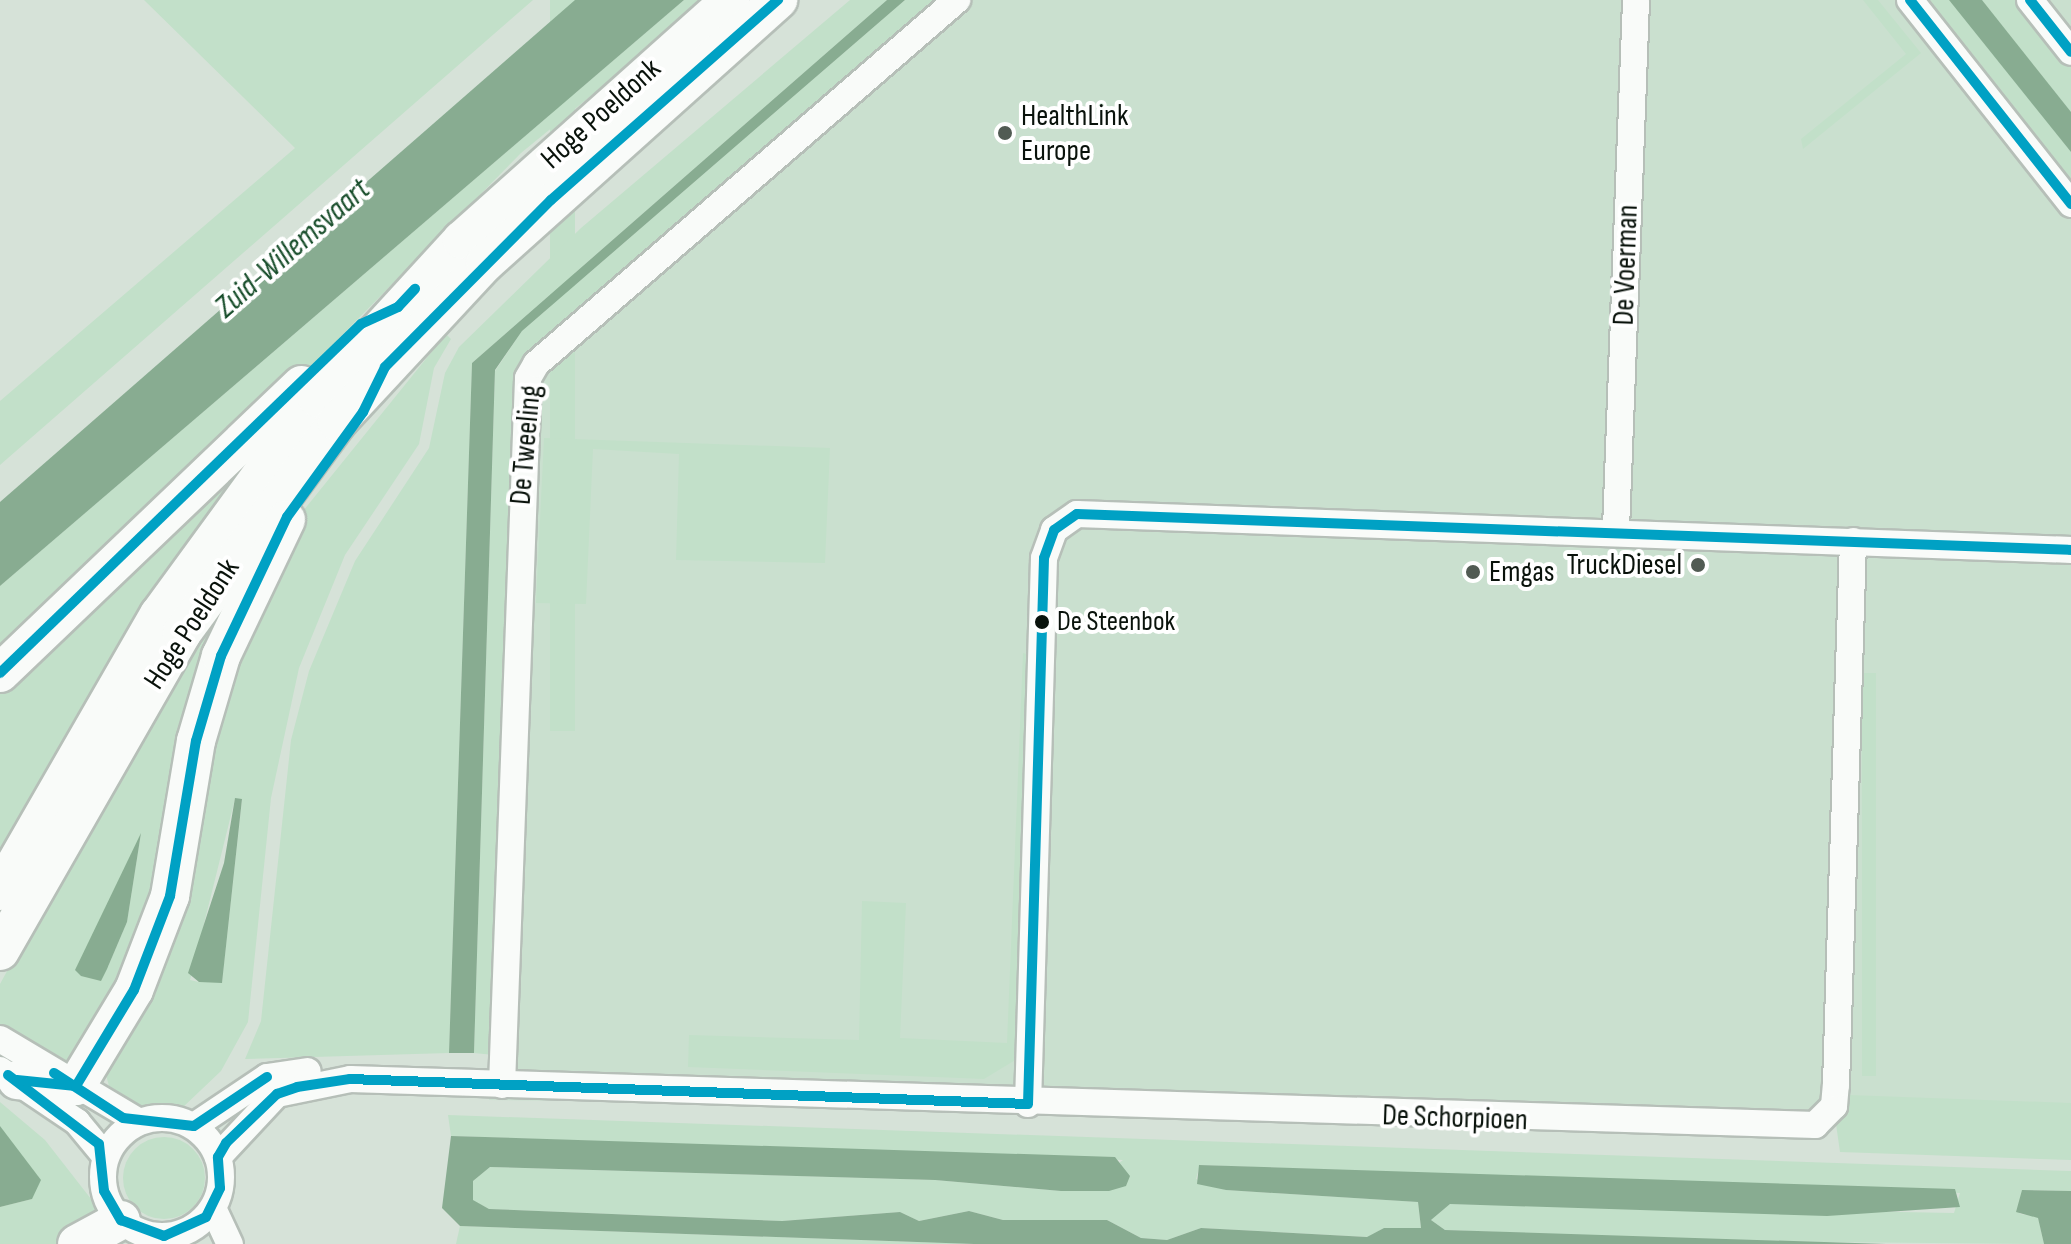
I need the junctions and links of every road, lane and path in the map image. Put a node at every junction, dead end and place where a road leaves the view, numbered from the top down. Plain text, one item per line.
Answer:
1 (730, 0) edge
2 (778, 0) edge
3 (957, 0) edge
4 (1636, 0) edge
5 (1910, 0) edge
6 (2030, 0) edge
7 (2071, 52) edge
8 (2071, 204) edge
9 (398, 307) junction
10 (385, 367) junction
11 (1616, 529) junction
12 (1853, 541) junction
13 (2071, 550) edge
14 (0, 673) edge
15 (0, 891) edge
16 (0, 951) edge
17 (0, 1039) edge
18 (9, 1075) edge
19 (350, 1079) junction
20 (502, 1085) junction
21 (76, 1086) junction
22 (1028, 1104) junction
23 (139, 1122) junction
24 (194, 1126) junction
25 (106, 1157) junction
26 (218, 1157) junction
27 (213, 1208) junction
28 (121, 1220) junction
29 (185, 1239) edge
30 (77, 1244) edge
31 (230, 1244) edge

1 - 9 highway, Hoge Poeldonk
2 - 10 highway, Hoge Poeldonk
3 - 20 street, De Tweeling
4 - 11 street, De Voerman
5 - 8 street
6 - 7 street
9 - 14 highway
9 - 15 highway, Hoge Poeldonk
10 - 16 highway, Hoge Poeldonk
10 - 21 highway
11 - 12 street
11 - 22 street
12 - 13 street
12 - 22 street, De Schorpioen
17 - 21 street
18 - 21 highway
18 - 25 street
19 - 20 street, De Schorpioen
19 - 24 street
19 - 26 street
20 - 22 street, De Schorpioen
21 - 23 street
23 - 24 street
23 - 25 street
24 - 26 street
25 - 28 street
26 - 27 street
27 - 29 street
27 - 31 street
28 - 29 street
28 - 30 highway

